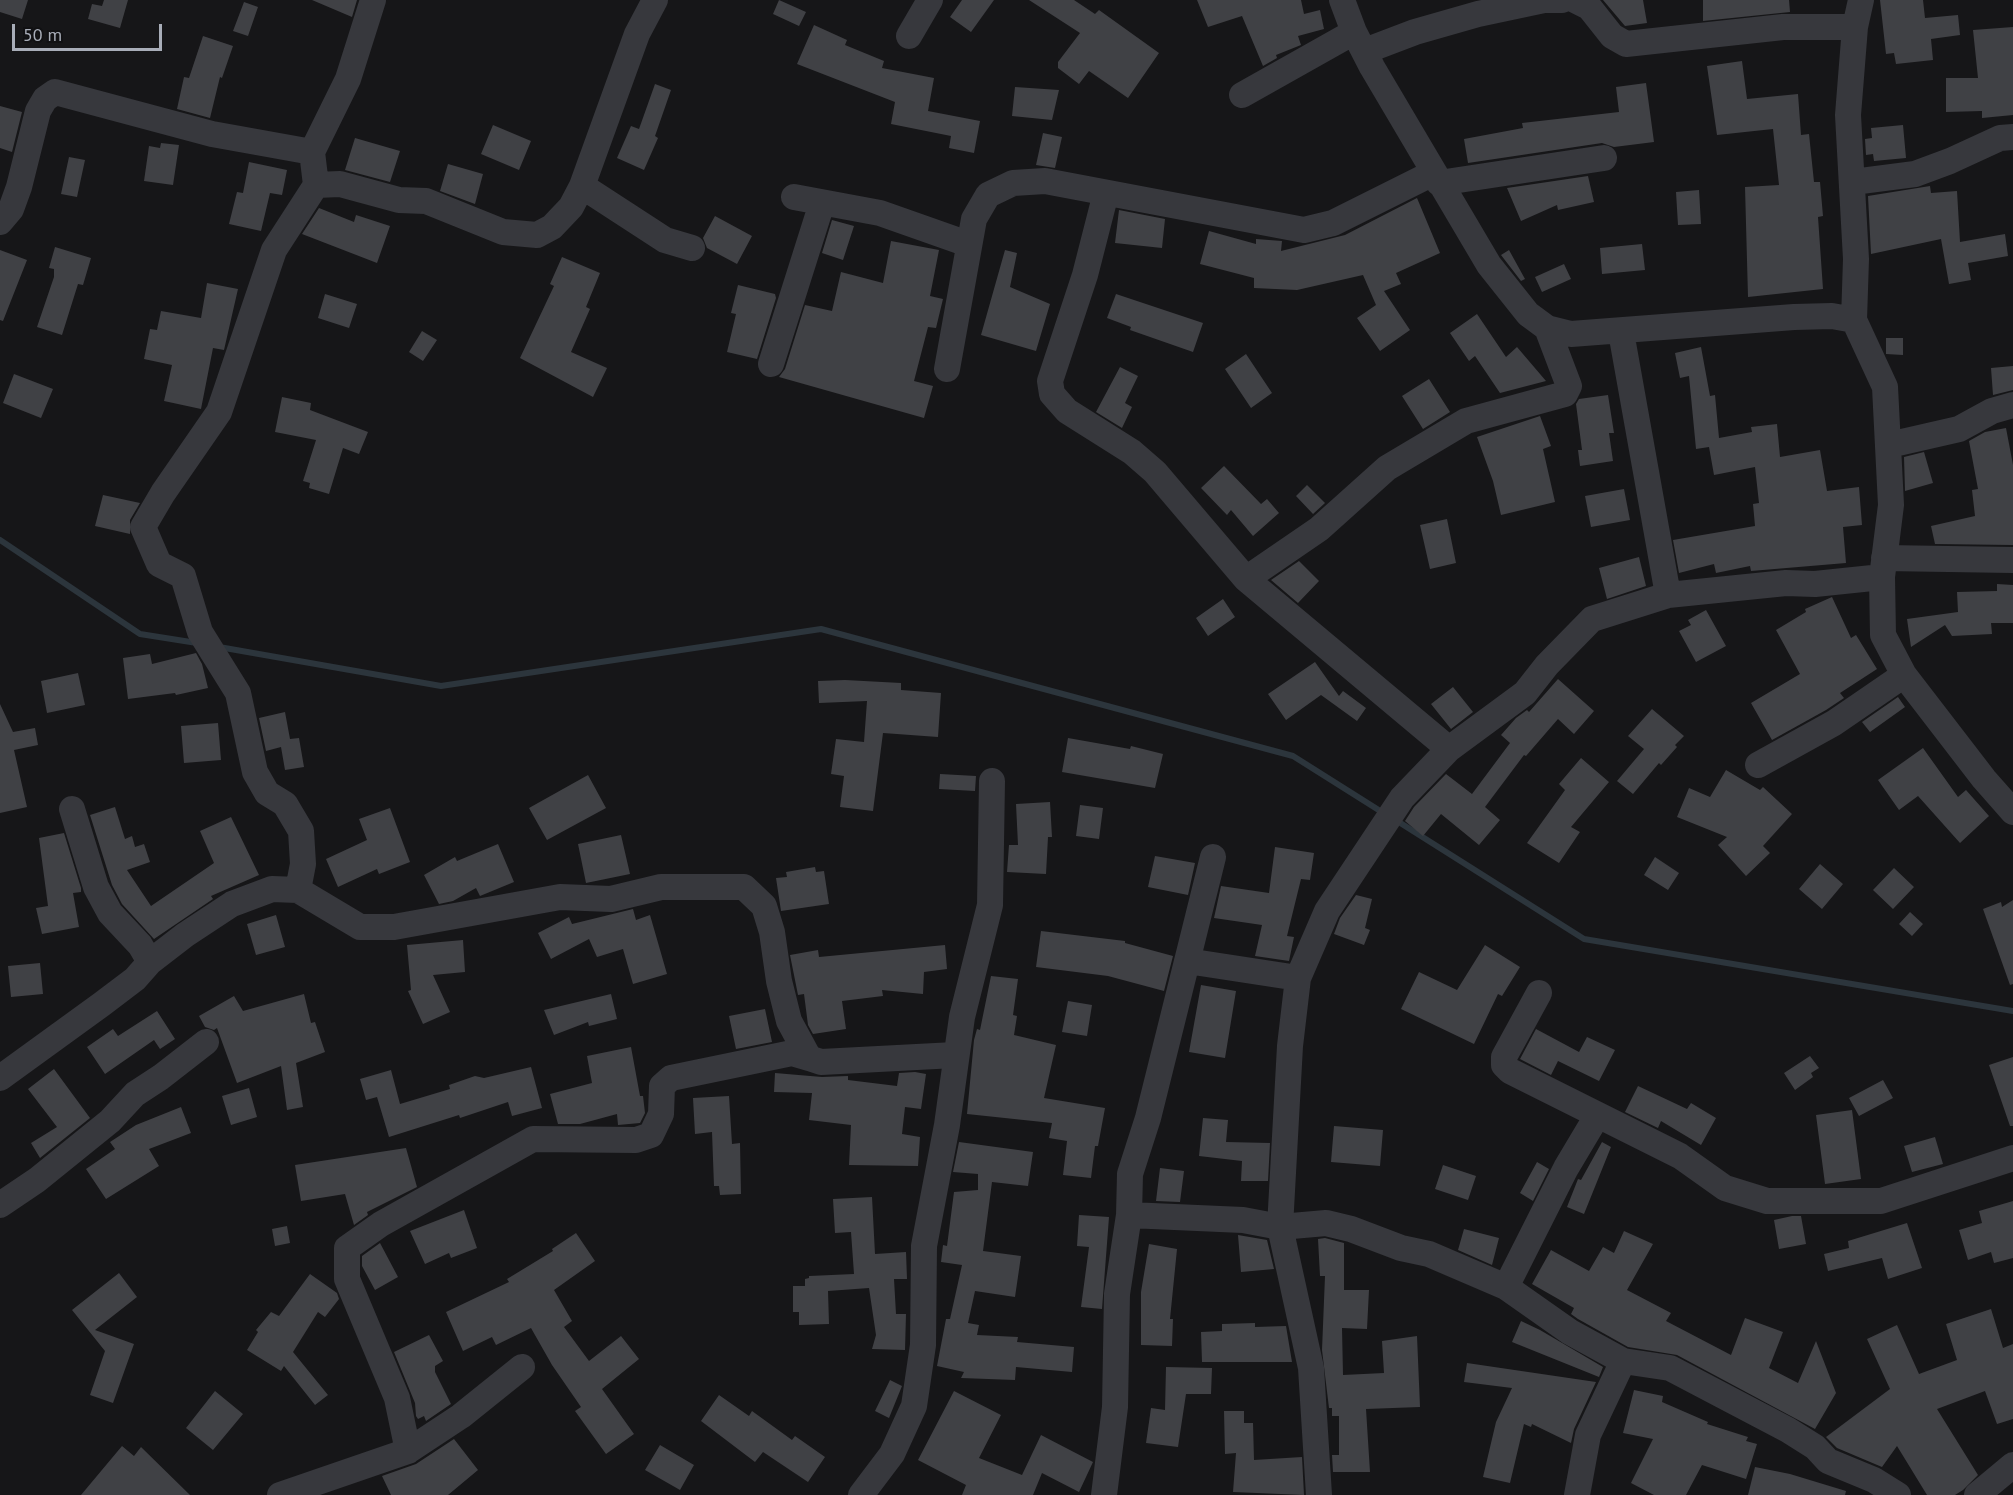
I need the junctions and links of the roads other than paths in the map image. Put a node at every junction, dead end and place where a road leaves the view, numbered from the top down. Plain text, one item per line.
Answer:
1 (373, 0) edge
2 (655, 0) edge
3 (930, 0) edge
4 (1342, 0) edge
5 (1544, 0) edge
6 (1562, 0) edge
7 (1575, 0) edge
8 (1861, 0) edge
9 (1855, 27) junction
10 (909, 36) dead end
11 (1360, 42) junction
12 (1242, 95) dead end
13 (2013, 136) edge
14 (312, 153) junction
15 (1604, 158) dead end
16 (1436, 178) junction
17 (1853, 182) junction
18 (316, 185) junction
19 (582, 186) junction
20 (1106, 192) junction
21 (794, 197) dead end
22 (822, 202) junction
23 (0, 222) edge
24 (968, 244) junction
25 (692, 248) dead end
26 (1854, 320) junction
27 (1547, 328) junction
28 (1621, 332) junction
29 (771, 364) dead end
30 (946, 369) dead end
31 (2013, 405) edge
32 (1889, 445) junction
33 (2013, 560) edge
34 (1883, 568) junction
35 (1246, 579) junction
36 (1668, 595) junction
37 (1904, 675) junction
38 (1449, 749) junction
39 (1758, 765) dead end
40 (992, 781) dead end
41 (72, 809) dead end
42 (2013, 812) edge
43 (1213, 857) dead end
44 (298, 890) junction
45 (1187, 961) junction
46 (150, 962) junction
47 (1298, 978) junction
48 (1539, 993) dead end
49 (206, 1042) dead end
50 (956, 1054) junction
51 (808, 1058) junction
52 (2, 1072) edge
53 (1597, 1116) junction
54 (2013, 1158) edge
55 (0, 1205) edge
56 (1129, 1215) junction
57 (1280, 1227) junction
58 (1506, 1287) junction
59 (1623, 1361) junction
60 (522, 1367) dead end
61 (408, 1451) junction
62 (2013, 1465) edge
63 (280, 1495) edge
64 (861, 1495) edge
65 (1104, 1495) edge
66 (1319, 1495) edge
67 (1577, 1495) edge
68 (1898, 1495) edge
69 (1977, 1495) edge

1 - 14 street
2 - 19 street
3 - 10 street
4 - 11 street
5 - 6 street
5 - 11 street
7 - 9 street
8 - 9 street
9 - 17 street
11 - 12 street
11 - 16 street
13 - 17 street
14 - 18 street
14 - 23 street
15 - 16 street
16 - 20 street
16 - 27 street
17 - 26 street
18 - 19 street
18 - 44 street
19 - 25 street
20 - 24 street
20 - 35 street
21 - 22 street
22 - 24 street
22 - 29 street
24 - 30 street
26 - 28 street
26 - 32 street
27 - 28 street
27 - 35 street
28 - 36 street
31 - 32 street
32 - 34 street
33 - 34 street
34 - 36 street
34 - 37 street
35 - 38 street
36 - 38 street
37 - 39 street
37 - 42 street
38 - 47 street
40 - 50 street
41 - 46 street
43 - 45 street
44 - 46 street
44 - 51 street
45 - 47 street
45 - 56 street
46 - 52 street
47 - 57 street
48 - 53 street
49 - 55 street
50 - 51 street
50 - 64 street
51 - 61 street
53 - 54 street
53 - 58 street
56 - 57 street
56 - 65 street
57 - 58 street
57 - 66 street
58 - 59 street
59 - 67 street
59 - 68 street
60 - 61 street
61 - 63 street
62 - 69 street

